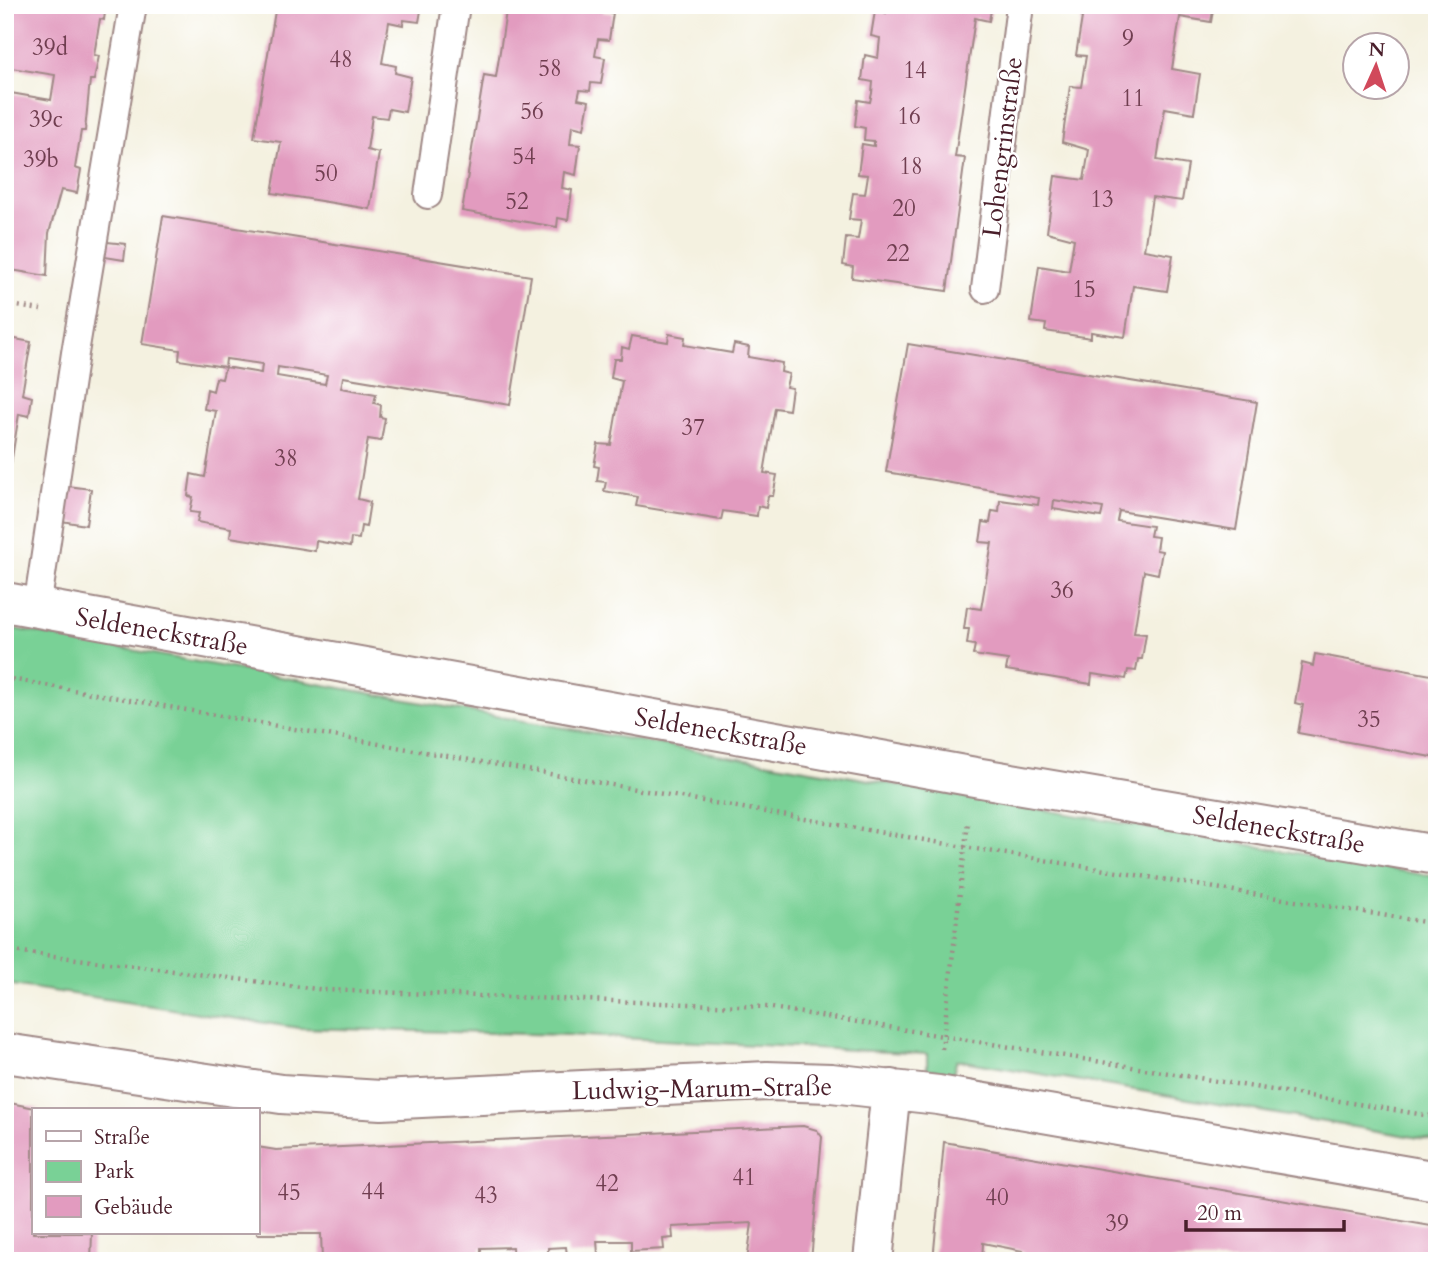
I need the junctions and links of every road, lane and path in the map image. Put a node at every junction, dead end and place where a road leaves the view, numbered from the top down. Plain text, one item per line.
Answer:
1 (133, 5) edge
2 (456, 5) edge
3 (1020, 5) edge
4 (428, 195) dead end
5 (985, 289) dead end
6 (21, 605) edge
7 (5, 678) edge
8 (975, 777) junction
9 (964, 848) junction
10 (1437, 855) edge
11 (1437, 924) edge
12 (5, 950) edge
13 (944, 1034) junction
14 (5, 1053) edge
15 (891, 1089) junction
16 (938, 1095) junction
17 (1437, 1117) edge
18 (1437, 1181) edge
19 (873, 1261) edge

1 - 6 lane
2 - 4 lane
3 - 5 lane, Lohengrinstraße
6 - 8 street, Seldeneckstraße
7 - 9 path
8 - 9 path
8 - 10 street, Seldeneckstraße
9 - 11 path
9 - 13 path
12 - 13 path
13 - 16 path
13 - 17 path
14 - 15 street, Ludwig-Marum-Straße
15 - 16 street, Ludwig-Marum-Straße
15 - 19 street
16 - 18 street, Ludwig-Marum-Straße

